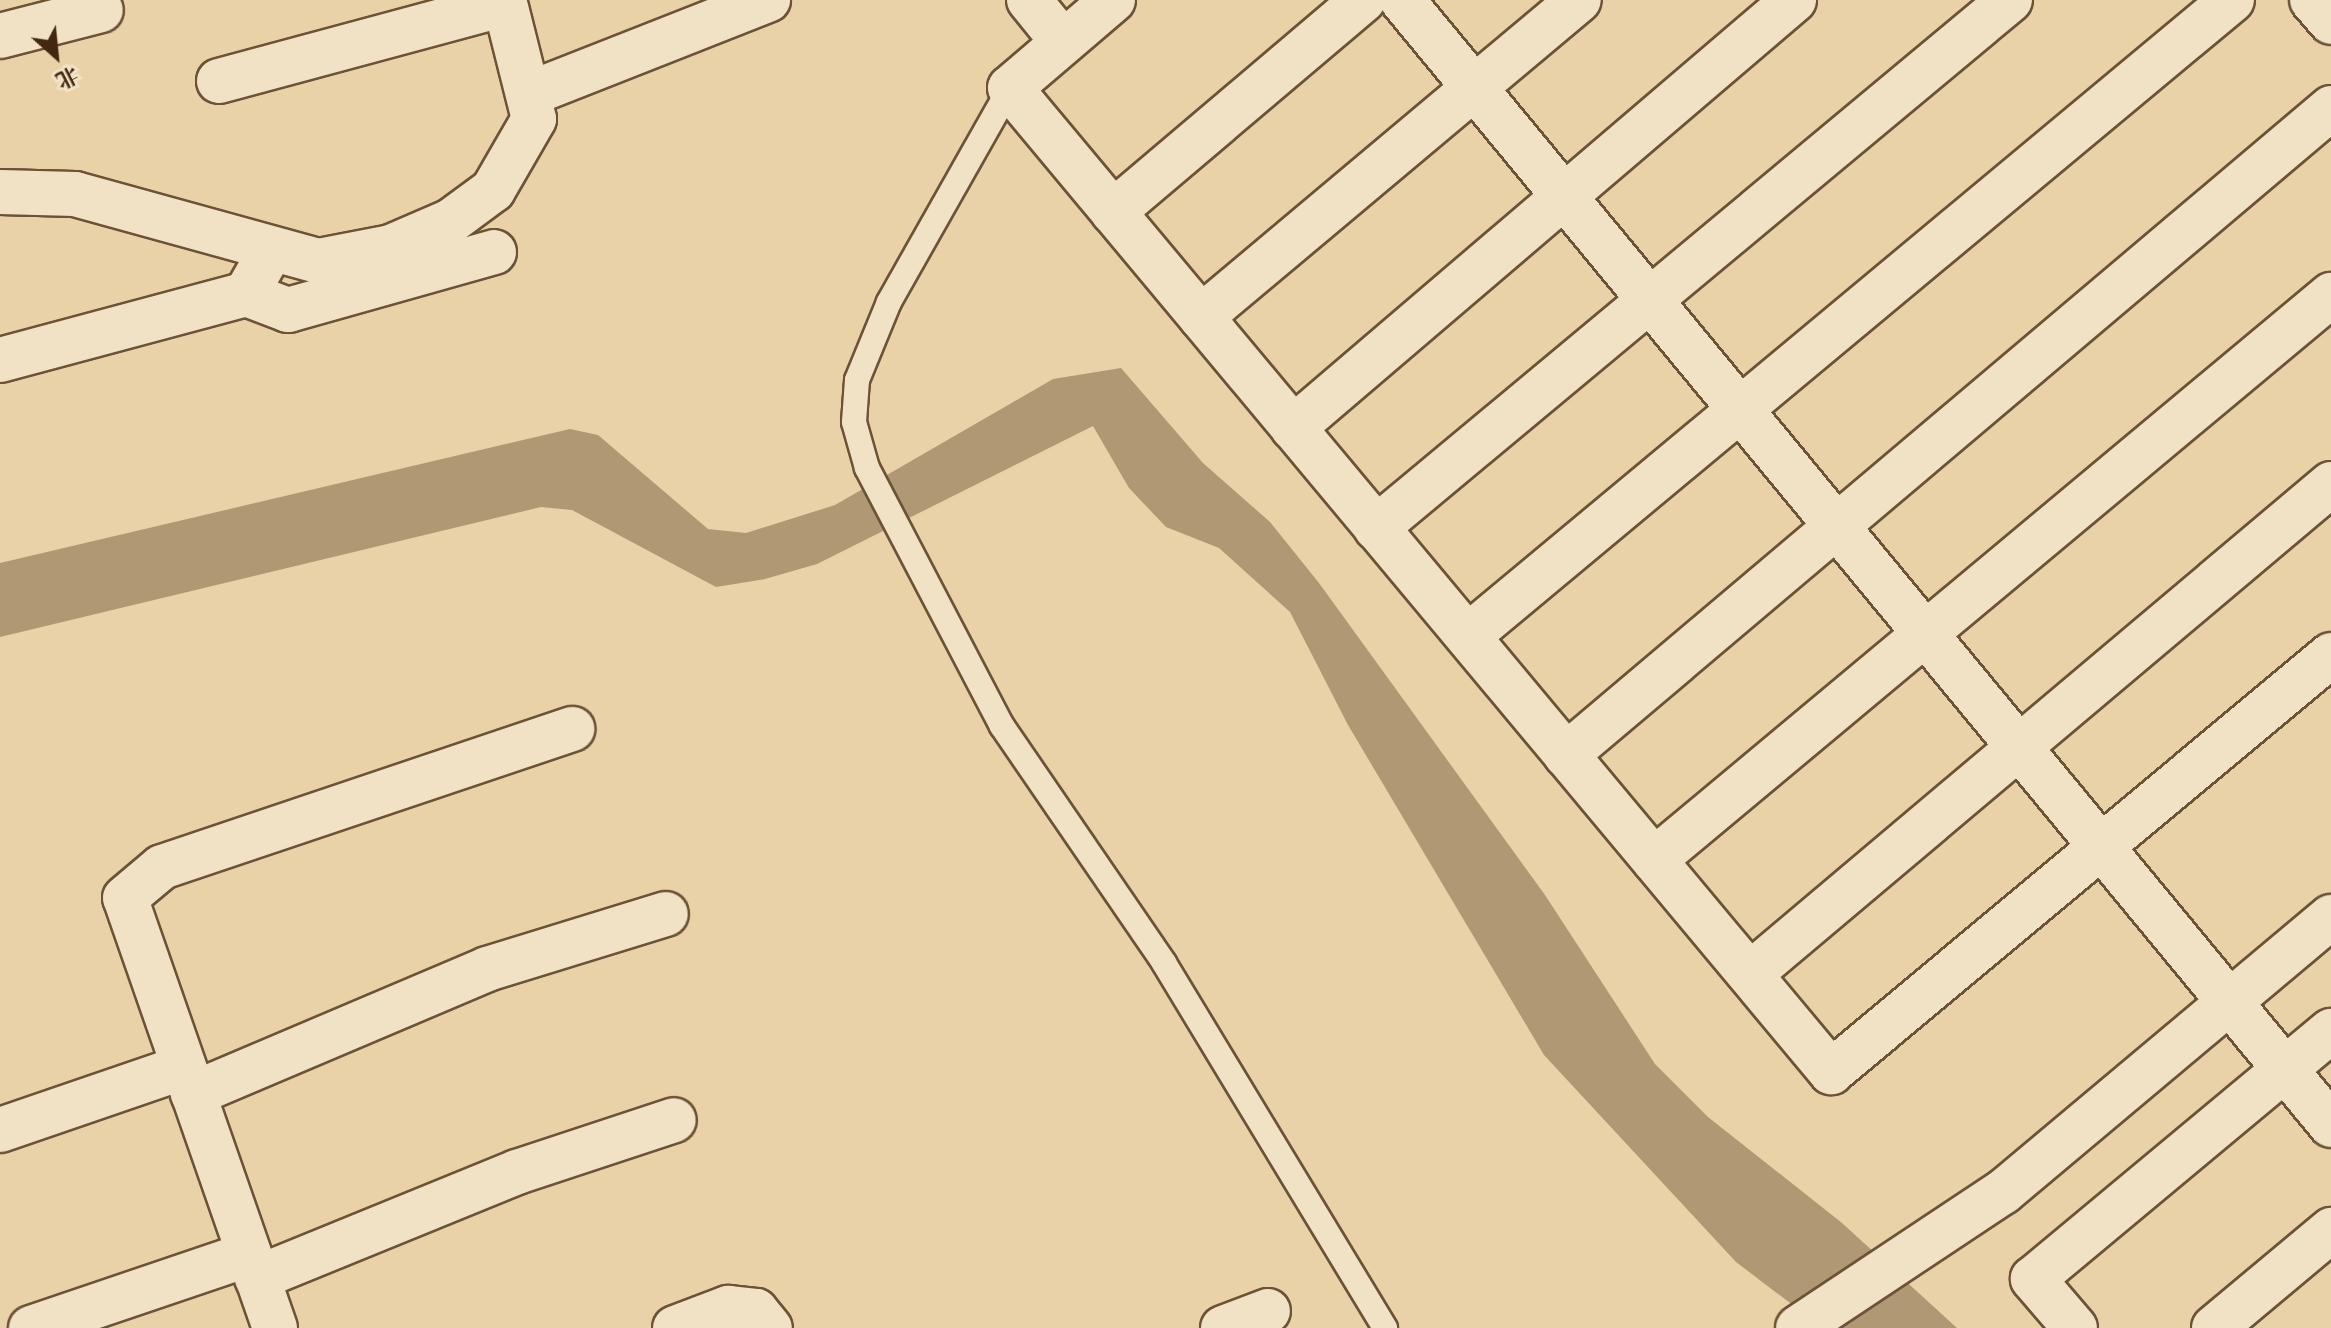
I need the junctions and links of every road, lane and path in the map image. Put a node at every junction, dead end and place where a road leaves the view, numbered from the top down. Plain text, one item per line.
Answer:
1 (768, 0) edge
2 (1029, 0) edge
3 (1113, 0) edge
4 (1363, 0) edge
5 (1402, 0) edge
6 (1579, 0) edge
7 (1794, 0) edge
8 (2010, 0) edge
9 (2232, 0) edge
10 (2312, 0) edge
11 (504, 2) edge
12 (101, 10) dead end
13 (2331, 22) edge
14 (0, 36) edge
15 (1063, 42) junction
16 (219, 81) dead end
17 (1474, 87) junction
18 (1010, 88) junction
19 (529, 94) junction
20 (2331, 108) edge
21 (0, 192) edge
22 (1564, 196) junction
23 (1113, 212) junction
24 (270, 252) junction
25 (494, 252) dead end
26 (246, 294) junction
27 (2331, 295) edge
28 (1650, 300) junction
29 (1201, 317) junction
30 (0, 360) edge
31 (1740, 409) junction
32 (1293, 428) junction
33 (2331, 484) edge
34 (1837, 526) junction
35 (1376, 528) junction
36 (1925, 634) junction
37 (1468, 636) junction
38 (2331, 655) edge
39 (572, 729) dead end
40 (2018, 748) junction
41 (1566, 755) junction
42 (2100, 847) junction
43 (1654, 860) junction
44 (666, 914) dead end
45 (2331, 917) edge
46 (1750, 974) junction
47 (2229, 1004) junction
48 (2331, 1031) edge
49 (2285, 1070) junction
50 (189, 1081) junction
51 (674, 1120) dead end
52 (2331, 1125) edge
53 (0, 1130) edge
54 (2331, 1230) edge
55 (253, 1266) junction
56 (1268, 1311) dead end
57 (31, 1328) edge
58 (275, 1328) edge
59 (675, 1328) edge
60 (770, 1328) edge
61 (1223, 1328) edge
62 (1385, 1328) edge
63 (1798, 1328) edge
64 (2075, 1328) edge
65 (2214, 1328) edge

1 - 19 street
2 - 15 street
3 - 15 street
4 - 23 street
5 - 17 street
6 - 17 street
7 - 22 street
8 - 28 street
9 - 31 street
10 - 13 street
11 - 16 street
11 - 19 street
12 - 14 street
15 - 18 street
17 - 22 street
17 - 29 street
18 - 23 street
18 - 62 lane
19 - 24 street
20 - 34 street
21 - 24 street
22 - 28 street
22 - 32 street
23 - 29 street
24 - 26 street
25 - 26 street
26 - 30 street
27 - 36 street
28 - 31 street
28 - 35 street
29 - 32 street
31 - 34 street
31 - 37 street
32 - 35 street
33 - 40 street
34 - 36 street
34 - 41 street
35 - 37 street
36 - 40 street
36 - 43 street
37 - 41 street
38 - 42 street
39 - 50 street
40 - 42 street
40 - 46 street
41 - 43 street
42 - 46 street
42 - 47 street
43 - 46 street
44 - 50 street
45 - 47 street
47 - 49 street
47 - 63 street
48 - 49 street
49 - 52 street
49 - 64 street
50 - 53 street
50 - 55 street
51 - 55 street
54 - 65 street
55 - 57 street
55 - 58 street
56 - 61 street
59 - 60 street

